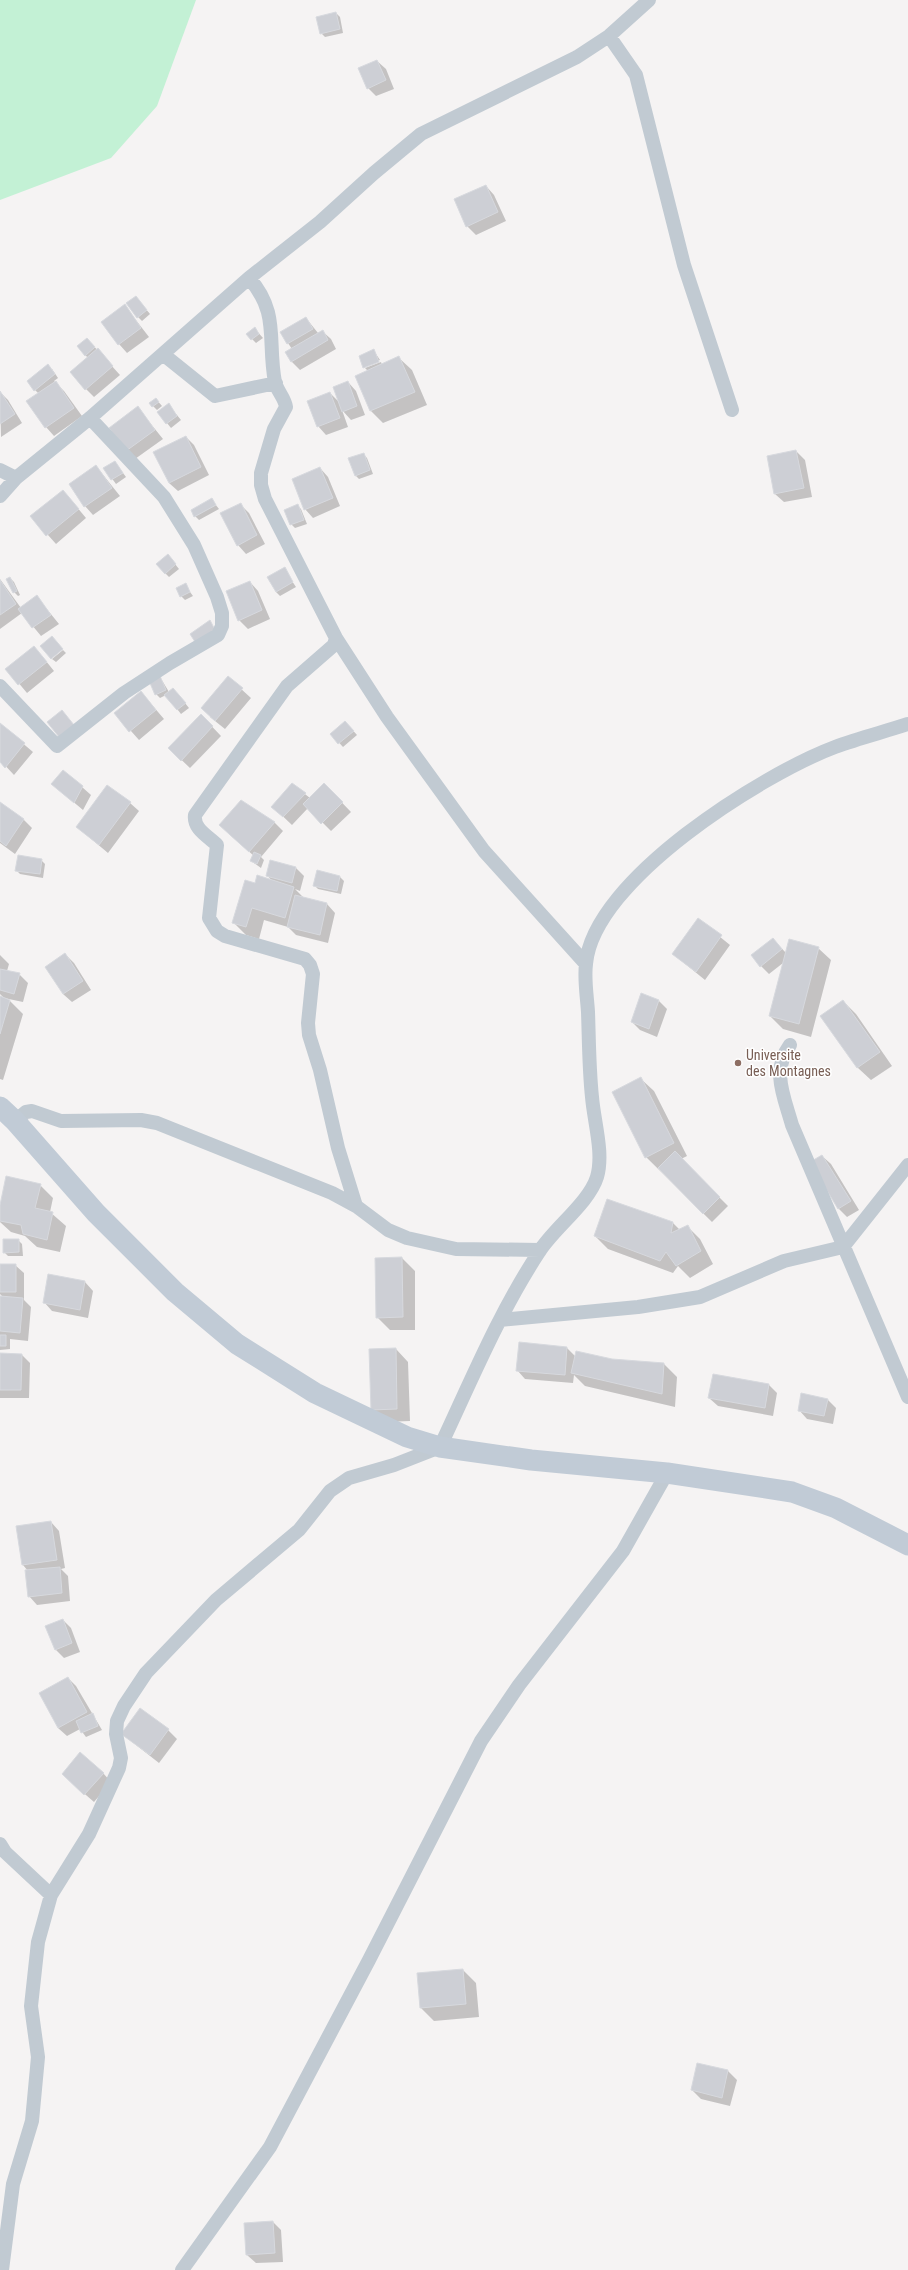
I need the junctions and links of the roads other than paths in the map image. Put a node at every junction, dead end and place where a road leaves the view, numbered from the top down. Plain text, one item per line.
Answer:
1 (649, 0) edge
2 (609, 36) junction
3 (249, 278) junction
4 (164, 355) junction
5 (276, 383) junction
6 (732, 410) dead end
7 (90, 418) junction
8 (0, 470) edge
9 (16, 478) junction
10 (0, 496) edge
11 (336, 638) junction
12 (0, 686) edge
13 (908, 724) edge
14 (586, 964) junction
15 (790, 1045) dead end
16 (8, 1114) edge
17 (908, 1165) edge
18 (356, 1206) junction
19 (843, 1247) junction
20 (540, 1250) junction
21 (500, 1320) junction
22 (908, 1397) edge
23 (440, 1447) junction
24 (667, 1473) junction
25 (908, 1545) edge
26 (0, 1844) edge
27 (51, 1895) junction
28 (2, 2270) edge
29 (182, 2270) edge

1 - 2 street
2 - 3 street
2 - 6 street
3 - 4 street
3 - 5 street
4 - 5 street
4 - 7 street
5 - 11 street
7 - 9 street
7 - 12 street
8 - 9 street
9 - 10 street
11 - 14 street
11 - 18 street
13 - 14 street
14 - 20 street
15 - 19 street
16 - 18 street
16 - 23 street
17 - 19 street
18 - 20 street
19 - 21 street
19 - 22 street
20 - 21 street
21 - 23 street
23 - 24 street
23 - 27 street
24 - 25 street
24 - 29 street
26 - 27 street
27 - 28 street

